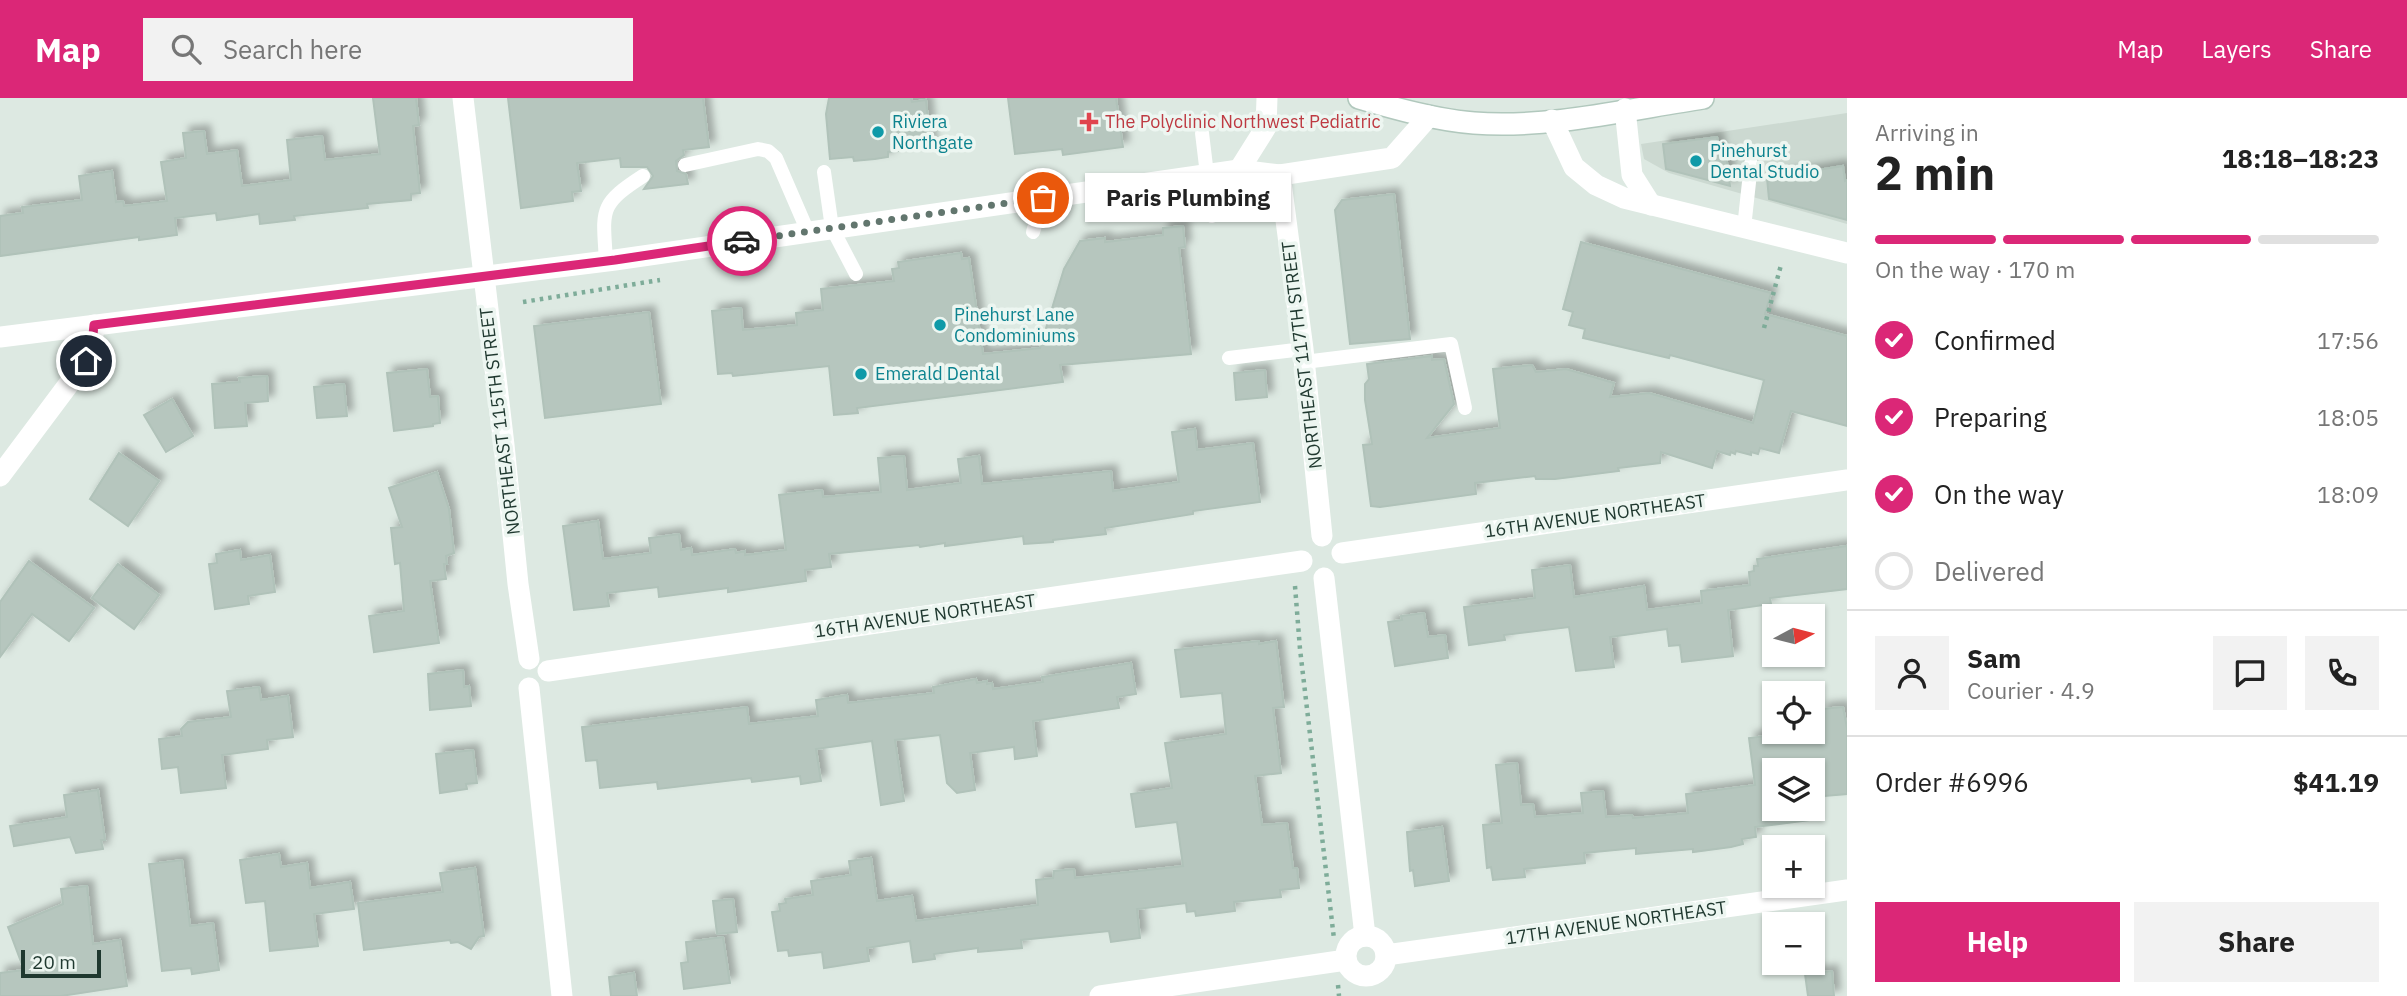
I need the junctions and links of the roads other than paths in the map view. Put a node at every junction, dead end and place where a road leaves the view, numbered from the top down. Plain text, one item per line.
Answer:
1 (463, 98) edge
2 (1267, 98) edge
3 (1359, 98) edge
4 (1703, 98) edge
5 (1625, 109) junction
6 (1429, 116) junction
7 (1552, 120) junction
8 (1202, 133) dead end
9 (1751, 164) dead end
10 (685, 165) dead end
11 (1239, 170) junction
12 (824, 172) dead end
13 (1208, 175) junction
14 (1280, 175) junction
15 (643, 176) dead end
16 (1043, 198) junction
17 (1651, 205) junction
18 (1212, 215) dead end
19 (832, 228) junction
20 (1744, 228) junction
21 (808, 232) junction
22 (1032, 232) dead end
23 (1847, 253) edge
24 (606, 261) junction
25 (856, 274) dead end
26 (483, 276) junction
27 (94, 325) junction
28 (0, 337) edge
29 (1304, 355) junction
30 (1229, 358) dead end
31 (1465, 408) dead end
32 (0, 476) edge
33 (1847, 480) edge
34 (1322, 536) junction
35 (1342, 552) junction
36 (1298, 569) junction
37 (1324, 578) junction
38 (529, 659) junction
39 (548, 671) junction
40 (529, 688) junction
41 (1847, 890) edge
42 (1365, 936) junction
43 (1341, 952) junction
44 (1385, 956) junction
45 (1369, 986) edge
46 (562, 996) edge
47 (1100, 996) edge

1 - 26 street, NORTHEAST 115TH STREET
2 - 11 street
3 - 6 street
4 - 5 street
5 - 7 street
5 - 17 street
6 - 7 street
6 - 14 street
7 - 17 street
8 - 13 lane
9 - 20 lane
10 - 21 lane
11 - 13 street
11 - 14 street
12 - 19 lane
13 - 16 street
13 - 18 lane
14 - 29 street, NORTHEAST 117TH STREET
15 - 24 lane
16 - 19 street
16 - 22 lane
17 - 20 street
19 - 21 street
19 - 25 lane
20 - 23 street
21 - 24 street
24 - 26 street
26 - 27 street
26 - 38 street, NORTHEAST 115TH STREET
27 - 28 street
27 - 32 street
29 - 30 lane
29 - 31 lane
29 - 34 street, NORTHEAST 117TH STREET
33 - 35 street, 16TH AVENUE NORTHEAST
34 - 35 street
34 - 36 street
35 - 37 street
36 - 37 street
36 - 39 street, 16TH AVENUE NORTHEAST
37 - 42 street
38 - 39 street
38 - 40 street
39 - 40 street
40 - 46 street
41 - 44 street, 17TH AVENUE NORTHEAST
42 - 43 street
42 - 44 street
43 - 45 street
43 - 47 street
44 - 45 street

